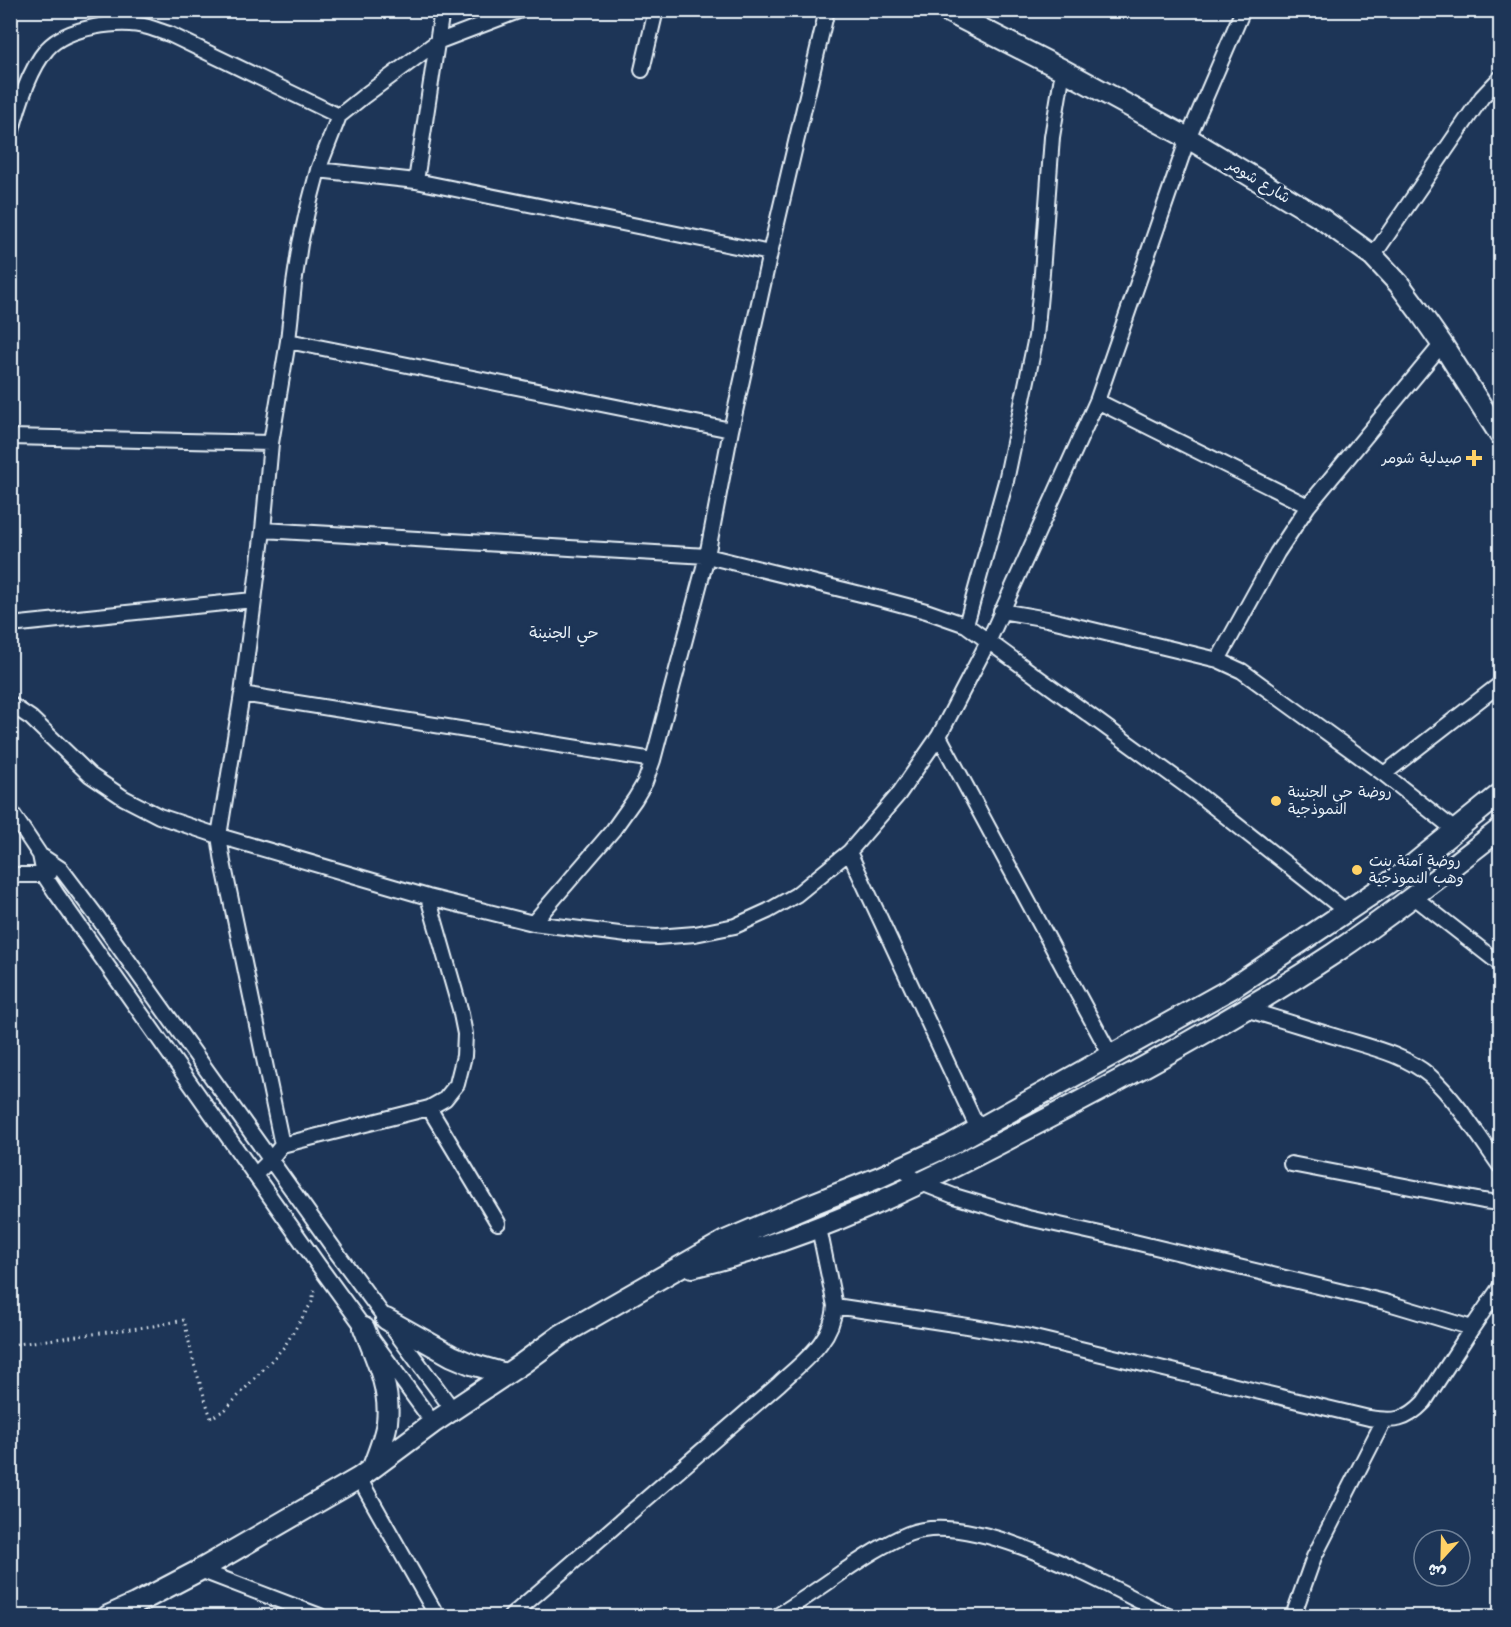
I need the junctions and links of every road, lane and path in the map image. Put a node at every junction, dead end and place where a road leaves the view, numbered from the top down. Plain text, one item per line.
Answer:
1 (442, 10) edge
2 (521, 10) edge
3 (656, 10) edge
4 (827, 10) edge
5 (945, 10) edge
6 (1243, 10) edge
7 (437, 42) junction
8 (642, 70) dead end
9 (1063, 70) junction
10 (1500, 78) edge
11 (339, 116) junction
12 (10, 138) edge
13 (1188, 138) junction
14 (318, 170) junction
15 (416, 181) junction
16 (770, 252) junction
17 (1373, 256) junction
18 (288, 341) junction
19 (1443, 344) junction
20 (1097, 401) junction
21 (731, 430) junction
22 (1500, 435) edge
23 (10, 437) edge
24 (271, 443) junction
25 (1308, 506) junction
26 (263, 530) junction
27 (708, 556) junction
28 (253, 600) junction
29 (1001, 611) junction
30 (10, 625) edge
31 (966, 625) junction
32 (988, 640) junction
33 (1218, 660) junction
34 (1500, 684) edge
35 (242, 694) junction
36 (10, 704) edge
37 (939, 736) junction
38 (653, 760) junction
39 (1384, 774) junction
40 (1500, 794) edge
41 (10, 810) edge
42 (1500, 829) edge
43 (1456, 831) junction
44 (219, 836) junction
45 (849, 852) junction
46 (40, 855) junction
47 (60, 869) junction
48 (10, 875) edge
49 (44, 875) junction
50 (428, 897) junction
51 (1414, 897) junction
52 (1347, 912) junction
53 (533, 923) junction
54 (1500, 964) edge
55 (1245, 1009) junction
56 (1111, 1056) junction
57 (429, 1108) junction
58 (978, 1129) junction
59 (282, 1145) junction
60 (270, 1160) junction
61 (1291, 1164) dead end
62 (1500, 1166) edge
63 (900, 1168) junction
64 (255, 1174) junction
65 (921, 1183) junction
66 (1500, 1203) edge
67 (498, 1223) dead end
68 (819, 1228) junction
69 (319, 1266) junction
70 (669, 1273) junction
71 (1500, 1287) edge
72 (835, 1306) junction
73 (386, 1319) junction
74 (364, 1328) junction
75 (1472, 1328) junction
76 (10, 1345) edge
77 (506, 1374) junction
78 (453, 1410) junction
79 (1384, 1420) junction
80 (433, 1423) junction
81 (366, 1472) junction
82 (200, 1570) junction
83 (135, 1610) edge
84 (320, 1616) edge
85 (108, 1617) edge
86 (437, 1617) edge
87 (511, 1617) edge
88 (777, 1617) edge
89 (1167, 1617) edge
90 (1293, 1617) edge

1 - 7 street
2 - 7 street
3 - 8 street
4 - 16 street
5 - 9 street, شارع شومر
6 - 13 street
7 - 11 street
7 - 15 street
9 - 13 street, شارع شومر
9 - 31 street
10 - 17 street
11 - 12 street
11 - 14 street
13 - 17 street, شارع شومر
13 - 20 street
14 - 15 street
14 - 18 street
15 - 16 street
16 - 21 street
17 - 19 street, شارع شومر
18 - 21 street
18 - 24 street
19 - 22 street, شارع شومر
19 - 25 street
20 - 25 street
20 - 29 street
21 - 27 street
23 - 24 street
24 - 26 street
25 - 33 street
26 - 27 street
26 - 28 street
27 - 31 street
27 - 38 street
28 - 30 street
28 - 35 street
29 - 32 street
29 - 33 street
31 - 32 street
32 - 37 street
32 - 52 street
33 - 39 street
34 - 39 street
35 - 38 street
35 - 44 street
36 - 44 street
37 - 45 street
37 - 56 street
38 - 53 street
39 - 43 street
40 - 43 street
41 - 46 street
42 - 51 street
43 - 52 street
44 - 50 street
44 - 59 street
45 - 53 street
45 - 58 street
46 - 47 street
46 - 49 street
47 - 49 street
47 - 60 street
48 - 49 street
49 - 64 street
50 - 53 street
50 - 57 street
51 - 54 street
51 - 55 street
52 - 56 street
55 - 62 street
55 - 65 street
56 - 58 street
57 - 59 street
57 - 67 street
58 - 63 street
59 - 60 street
60 - 64 street
60 - 73 street
61 - 66 street
63 - 65 street
63 - 70 street
64 - 69 street
65 - 68 street
65 - 75 street
68 - 70 street
68 - 72 street
69 - 74 street
69 - 76 path
70 - 77 street
71 - 75 street
72 - 79 street
72 - 87 street
73 - 77 street
73 - 78 street
74 - 80 street
74 - 81 street
75 - 79 street
77 - 78 street
78 - 80 street
79 - 90 street
80 - 81 street
81 - 82 street
81 - 86 street
82 - 83 street
82 - 84 street
83 - 85 street
88 - 89 street

